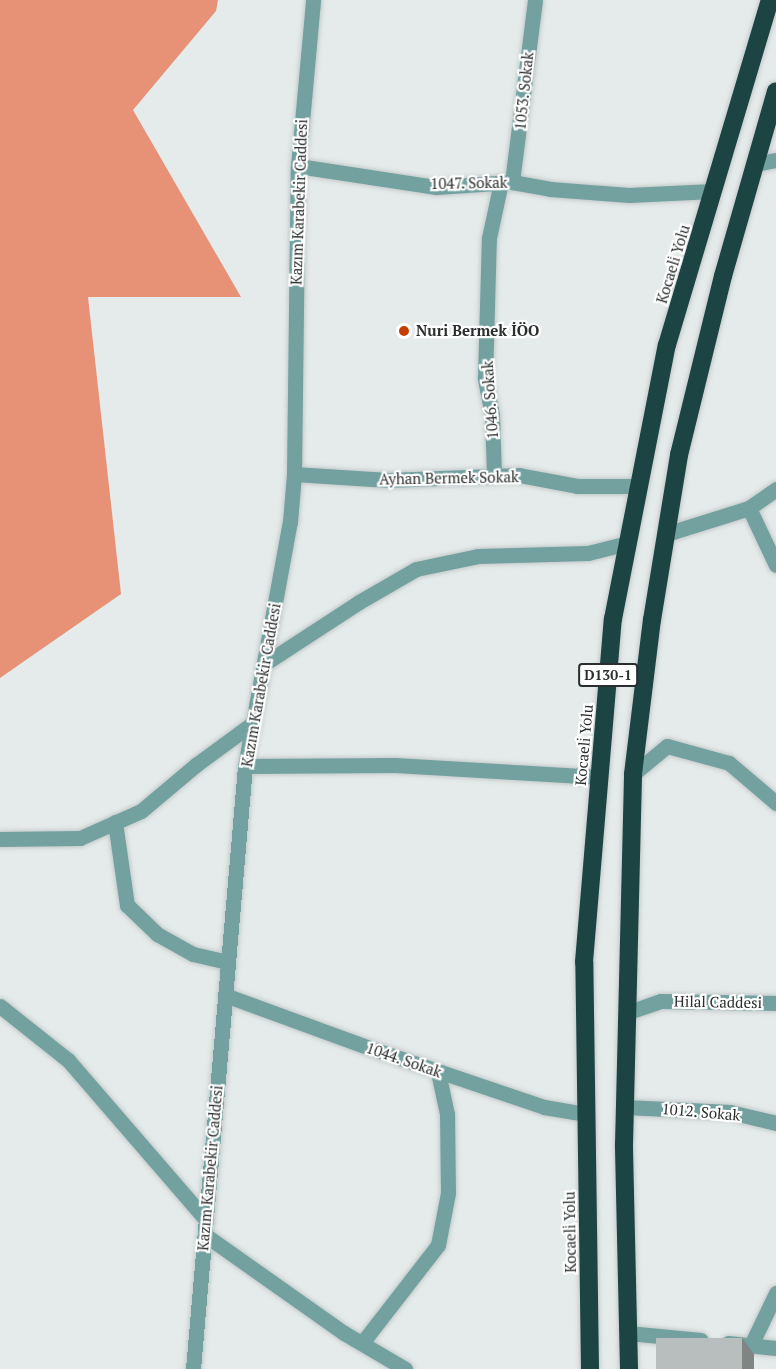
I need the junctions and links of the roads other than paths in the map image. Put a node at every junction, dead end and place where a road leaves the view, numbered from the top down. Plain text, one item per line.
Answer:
1 (313, 0) edge
2 (535, 0) edge
3 (770, 0) edge
4 (776, 91) edge
5 (776, 160) edge
6 (755, 164) junction
7 (298, 166) junction
8 (507, 182) junction
9 (713, 191) junction
10 (294, 474) junction
11 (494, 475) junction
12 (639, 486) junction
13 (776, 489) edge
14 (749, 508) junction
15 (666, 534) junction
16 (628, 543) junction
17 (776, 565) edge
18 (264, 664) junction
19 (253, 723) junction
20 (246, 766) junction
21 (633, 774) junction
22 (599, 777) junction
23 (776, 803) edge
24 (115, 822) junction
25 (1, 840) edge
26 (228, 962) junction
27 (225, 995) junction
28 (776, 1003) edge
29 (0, 1006) edge
30 (626, 1014) junction
31 (438, 1072) junction
32 (625, 1107) junction
33 (586, 1114) junction
34 (776, 1123) edge
35 (205, 1227) junction
36 (776, 1293) edge
37 (628, 1333) junction
38 (362, 1343) junction
39 (751, 1345) junction
40 (776, 1348) edge
41 (193, 1369) edge
42 (405, 1369) edge
43 (590, 1369) edge
44 (629, 1369) edge

1 - 7 street, Kazım Karabekir Caddesi
2 - 8 street, 1053. Sokak
3 - 9 highway, Kocaeli̇ Yolu / D130-1
4 - 6 highway, D130-1
5 - 6 street
6 - 15 highway, D130-1
7 - 8 street, 1047. Sokak
7 - 10 street, Kazım Karabekir Caddesi
8 - 9 street, 1047. Sokak
8 - 11 street, 1046. Sokak
9 - 12 highway, Kocaeli̇ Yolu / D130-1
10 - 11 street, Ayhan Bermek Sokak
10 - 18 street, Kazım Karabekir Caddesi
11 - 12 street, Ayhan Bermek Sokak
12 - 16 highway, Kocaeli̇ Yolu / D130-1
13 - 14 street
14 - 15 street
14 - 17 street
15 - 21 highway, D130-1
16 - 18 street
16 - 22 highway, Kocaeli̇ Yolu / D130-1
18 - 19 street, Kazım Karabekir Caddesi
19 - 20 street, Kazım Karabekir Caddesi
19 - 24 street
20 - 22 street
20 - 26 street, Kazım Karabekir Caddesi
21 - 23 street
21 - 30 highway, D130-1
22 - 33 highway, Kocaeli̇ Yolu / D130-1
24 - 25 street
24 - 26 street
26 - 27 street, Kazım Karabekir Caddesi
27 - 31 street, 1044. Sokak
27 - 35 street, Kazım Karabekir Caddesi
28 - 30 street, Hilal Caddesi
29 - 35 street
30 - 32 highway, D130-1
31 - 33 street, 1044. Sokak
31 - 38 street
32 - 34 street, 1012. Sokak
32 - 37 highway, D130-1
33 - 43 highway, Kocaeli̇ Yolu / D130-1
35 - 38 street
35 - 41 street, Kazım Karabekir Caddesi
36 - 39 street
37 - 39 street
37 - 44 highway, D130-1
38 - 42 street
39 - 40 street

